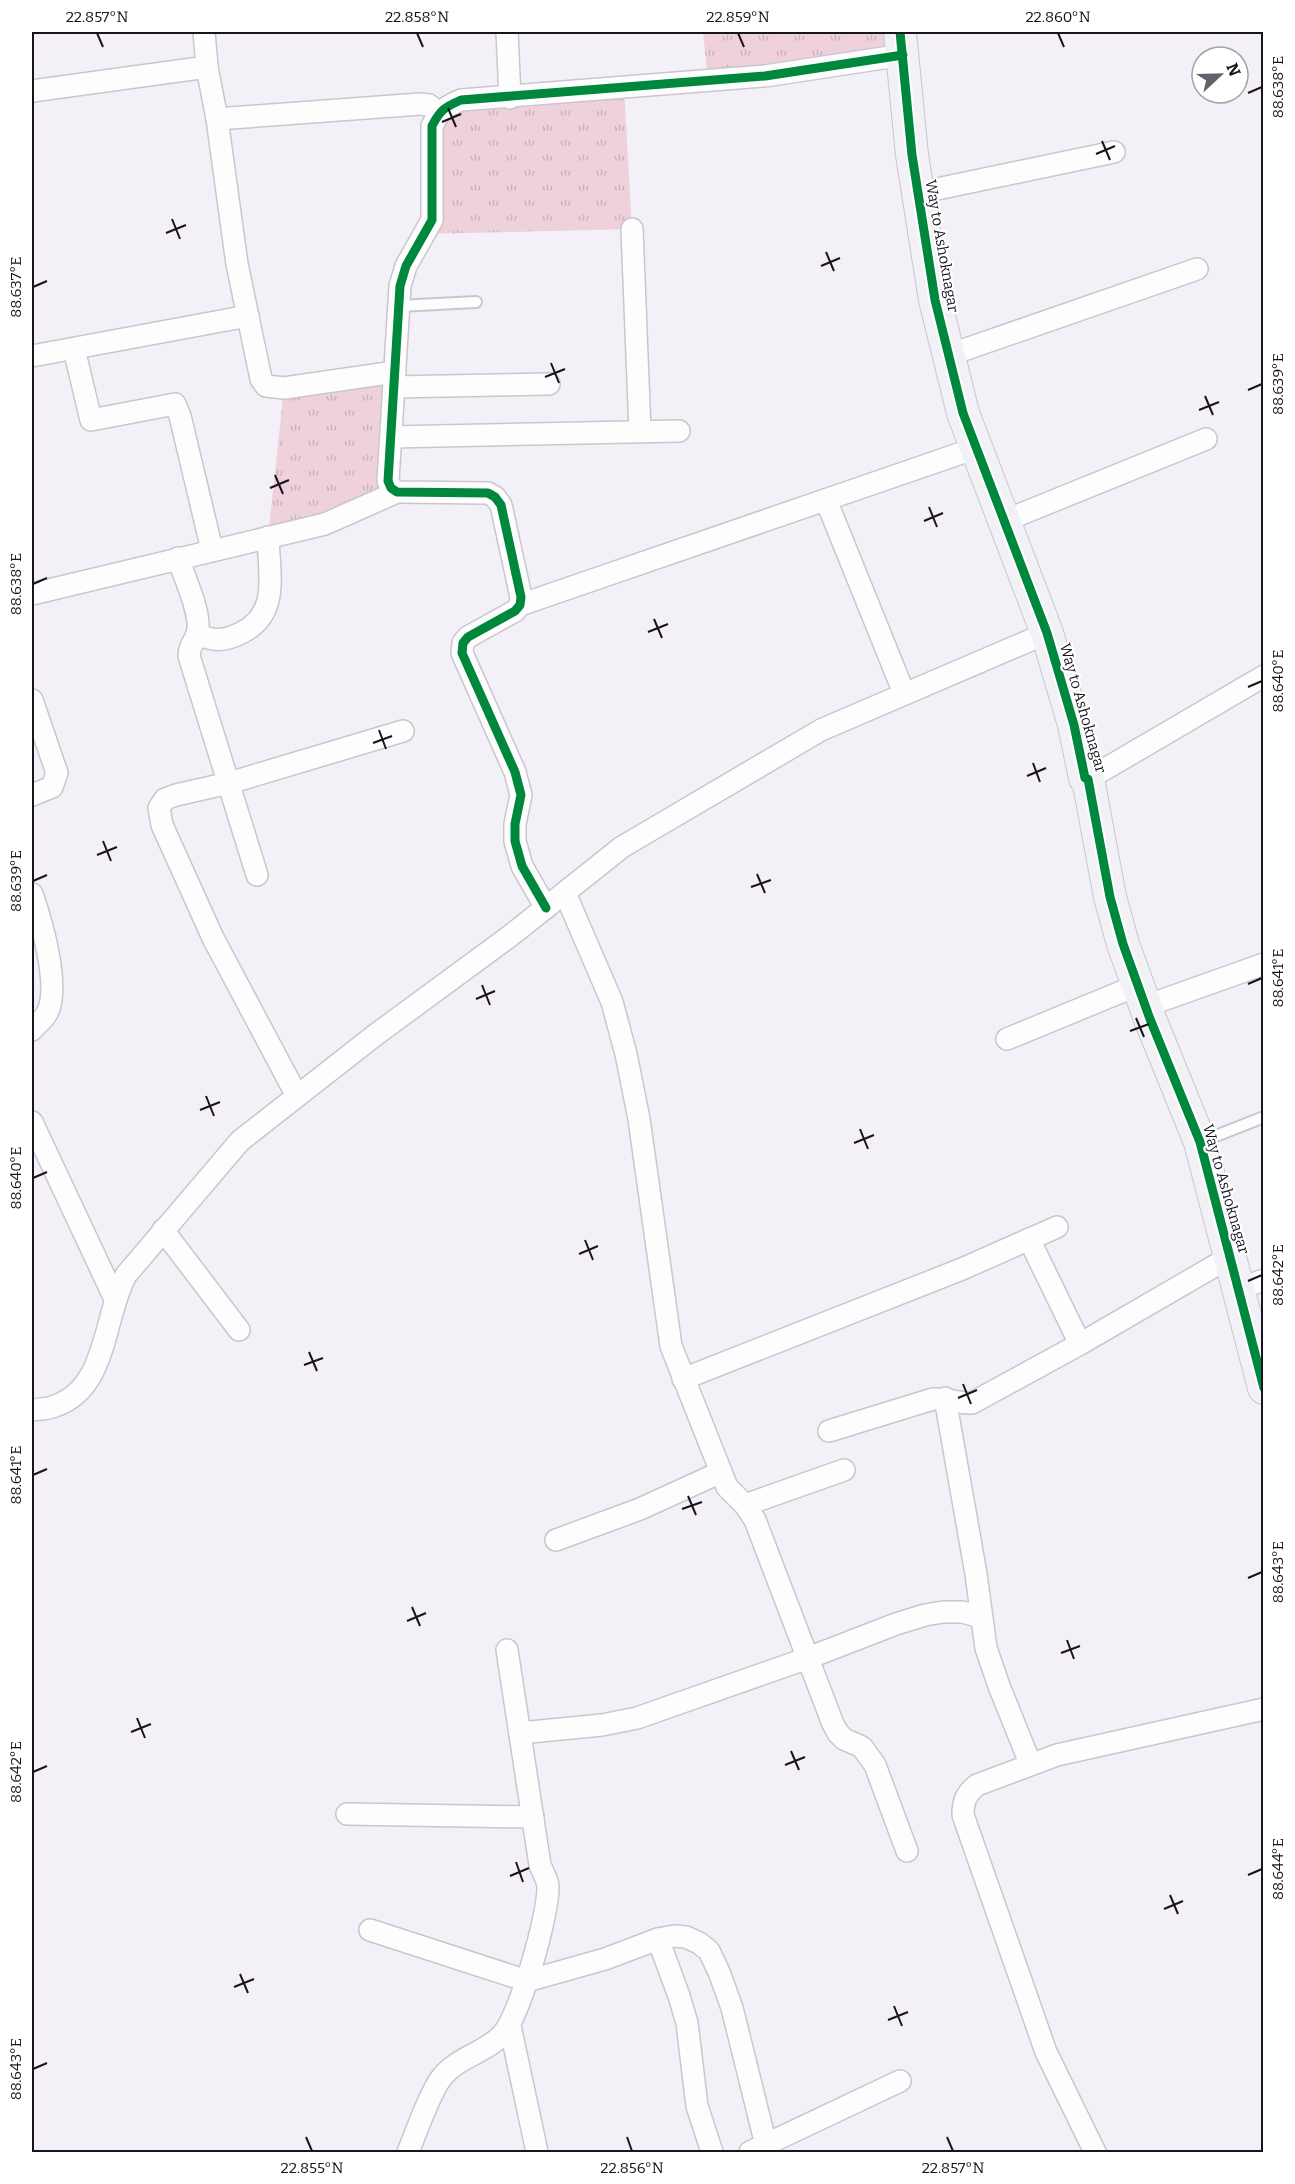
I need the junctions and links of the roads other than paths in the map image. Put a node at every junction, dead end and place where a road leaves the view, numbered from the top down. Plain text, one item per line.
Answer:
1 (204, 32) edge
2 (507, 32) edge
3 (902, 43) edge
4 (207, 67) junction
5 (32, 91) edge
6 (510, 98) junction
7 (439, 112) junction
8 (217, 119) junction
9 (1114, 152) dead end
10 (918, 193) junction
11 (632, 229) dead end
12 (1197, 269) dead end
13 (476, 302) dead end
14 (399, 306) junction
15 (248, 316) junction
16 (74, 348) junction
17 (948, 355) junction
18 (32, 356) edge
19 (395, 379) junction
20 (549, 384) dead end
21 (640, 431) junction
22 (679, 431) dead end
23 (391, 437) junction
24 (1206, 439) dead end
25 (976, 448) junction
26 (397, 492) junction
27 (826, 500) junction
28 (1004, 521) junction
29 (268, 537) junction
30 (212, 550) junction
31 (178, 558) junction
32 (32, 594) edge
33 (520, 605) junction
34 (1047, 633) junction
35 (197, 634) junction
36 (1263, 676) edge
37 (904, 693) junction
38 (32, 700) edge
39 (403, 731) dead end
40 (1088, 779) junction
41 (229, 783) junction
42 (32, 795) edge
43 (257, 875) dead end
44 (565, 893) junction
45 (32, 894) edge
46 (546, 908) junction
47 (1263, 964) edge
48 (1142, 996) junction
49 (32, 1030) edge
50 (1007, 1039) dead end
51 (297, 1096) junction
52 (1263, 1118) edge
53 (32, 1122) edge
54 (1200, 1142) junction
55 (1057, 1227) dead end
56 (163, 1230) junction
57 (1029, 1239) junction
58 (1230, 1257) junction
59 (1251, 1285) edge
60 (115, 1299) junction
61 (239, 1330) dead end
62 (1080, 1344) junction
63 (682, 1379) junction
64 (1263, 1388) edge
65 (945, 1398) junction
66 (32, 1410) edge
67 (830, 1431) dead end
68 (844, 1470) dead end
69 (722, 1472) junction
70 (745, 1505) junction
71 (556, 1540) dead end
72 (981, 1617) junction
73 (507, 1650) dead end
74 (808, 1658) junction
75 (1263, 1709) edge
76 (520, 1733) junction
77 (1030, 1763) junction
78 (347, 1814) dead end
79 (533, 1817) junction
80 (907, 1851) dead end
81 (370, 1930) dead end
82 (658, 1939) junction
83 (528, 1981) junction
84 (510, 2026) junction
85 (900, 2081) dead end
86 (758, 2149) edge
87 (408, 2152) edge
88 (537, 2152) edge
89 (712, 2152) edge
90 (1095, 2152) edge

1 - 4 street
2 - 6 street
3 - 6 street
3 - 10 street, Way to Ashoknagar
4 - 5 street
4 - 8 street
6 - 7 street
7 - 8 street
7 - 14 street
8 - 15 street
9 - 10 street
10 - 17 street, Way to Ashoknagar
11 - 21 street
12 - 17 street
13 - 14 lane
14 - 19 street
15 - 16 street
15 - 19 street
16 - 18 street
16 - 30 street
17 - 25 street, Way to Ashoknagar
19 - 20 street
19 - 23 street
21 - 22 street
21 - 23 street
23 - 26 street
24 - 28 street
25 - 27 street
25 - 28 street, Way to Ashoknagar
26 - 29 street
26 - 33 street
27 - 33 street
27 - 37 street
28 - 34 street, Way to Ashoknagar
29 - 30 street
29 - 35 street
30 - 31 street
31 - 32 street
31 - 35 street
33 - 46 street
34 - 37 street
34 - 40 street, Way to Ashoknagar
35 - 41 street
36 - 40 street
37 - 44 street
38 - 42 street
39 - 41 street
40 - 48 street, Way to Ashoknagar
41 - 43 street
41 - 51 street
44 - 46 street
44 - 63 street
45 - 49 street
46 - 51 street
47 - 48 street
48 - 50 street
48 - 54 street, Way to Ashoknagar
51 - 56 street
52 - 54 lane
53 - 60 street
54 - 58 street, Way to Ashoknagar
55 - 57 street
56 - 60 street
56 - 61 street
57 - 62 street
57 - 63 street
58 - 59 street, Way to Ashoknagar
58 - 62 street
59 - 64 street, Way to Ashoknagar
60 - 66 street
62 - 65 street
63 - 69 street
65 - 67 street
65 - 72 street
68 - 70 street
69 - 70 street
69 - 71 street
70 - 74 street
72 - 74 street
72 - 77 street
73 - 76 street
74 - 76 street
74 - 80 street
75 - 77 street
76 - 79 street
77 - 90 street
78 - 79 street
79 - 83 street
81 - 83 street
82 - 83 street
82 - 86 street
82 - 89 street
83 - 84 street
84 - 87 street
84 - 88 street
85 - 86 street

